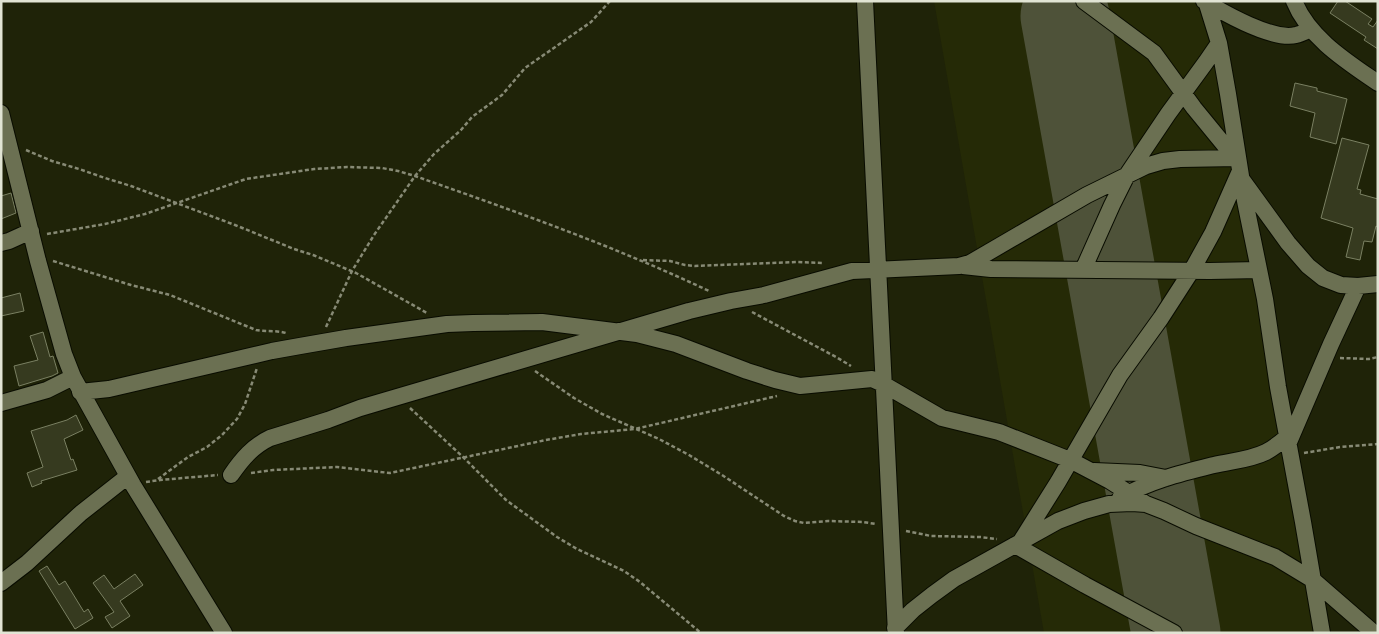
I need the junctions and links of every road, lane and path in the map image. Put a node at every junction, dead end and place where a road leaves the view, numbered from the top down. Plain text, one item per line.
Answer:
1 (610, 1) edge
2 (865, 1) edge
3 (1084, 1) edge
4 (1294, 1) edge
5 (1206, 2) edge
6 (1311, 29) junction
7 (1219, 43) junction
8 (1378, 83) edge
9 (1183, 93) junction
10 (2, 120) edge
11 (9, 142) junction
12 (1238, 166) junction
13 (1128, 175) junction
14 (415, 176) junction
15 (176, 204) junction
16 (32, 234) junction
17 (1, 243) edge
18 (38, 257) junction
19 (640, 260) junction
20 (826, 264) dead end
21 (958, 266) junction
22 (878, 269) junction
23 (1083, 270) junction
24 (1192, 270) junction
25 (1259, 270) junction
26 (352, 271) junction
27 (1378, 284) edge
28 (1358, 286) junction
29 (731, 301) junction
30 (447, 324) junction
31 (617, 331) junction
32 (315, 343) junction
33 (264, 352) junction
34 (1326, 357) junction
35 (1378, 357) edge
36 (521, 361) junction
37 (73, 376) junction
38 (878, 382) junction
39 (80, 392) junction
40 (782, 394) dead end
41 (398, 397) junction
42 (1, 402) edge
43 (635, 429) junction
44 (1378, 444) edge
45 (1289, 445) junction
46 (463, 457) junction
47 (1070, 460) junction
48 (1091, 471) junction
49 (231, 474) junction
50 (1166, 478) junction
51 (157, 480) junction
52 (130, 481) junction
53 (1128, 494) junction
54 (1110, 504) junction
55 (1146, 504) junction
56 (890, 527) junction
57 (1017, 544) junction
58 (1313, 580) junction
59 (1, 583) edge
60 (895, 630) edge
61 (224, 633) edge
62 (701, 633) edge
63 (1174, 633) edge
64 (1322, 633) edge
65 (1374, 633) edge

1 - 14 path
2 - 22 street
3 - 9 street
4 - 6 street
5 - 6 street
5 - 7 street
6 - 8 street
7 - 9 street
7 - 12 street
9 - 12 street
9 - 13 street
10 - 11 street
11 - 15 path
11 - 16 street
12 - 13 street
12 - 24 street
12 - 25 street
12 - 28 street
13 - 21 street
13 - 23 street
14 - 15 path
14 - 19 path
14 - 26 path
15 - 16 path
15 - 26 path
16 - 17 street
16 - 18 street
18 - 32 path
18 - 37 street
19 - 20 path
19 - 29 path
21 - 22 street
21 - 23 street
22 - 29 street
22 - 38 street
23 - 24 street
24 - 25 street
24 - 47 street
25 - 45 street
26 - 30 path
26 - 32 path
27 - 28 street
28 - 34 street
29 - 31 street
29 - 38 path
30 - 31 street
30 - 32 street
31 - 36 street
31 - 38 street
32 - 33 street
33 - 39 street
33 - 51 path
34 - 35 path
34 - 45 street
36 - 41 street
36 - 43 path
37 - 39 street
37 - 42 street
38 - 47 street
38 - 56 street
39 - 52 street
40 - 43 path
41 - 46 path
41 - 49 street
43 - 46 path
43 - 56 path
44 - 45 path
45 - 50 street
45 - 58 street
46 - 49 path
46 - 62 path
47 - 48 street
47 - 57 street
48 - 50 street
48 - 53 street
49 - 51 path
50 - 53 street
51 - 52 path
52 - 59 street
52 - 61 street
53 - 54 street
53 - 55 street
54 - 55 street
54 - 57 street
55 - 58 street
56 - 57 path
56 - 60 street
57 - 60 street
57 - 63 street
58 - 64 street
58 - 65 street

